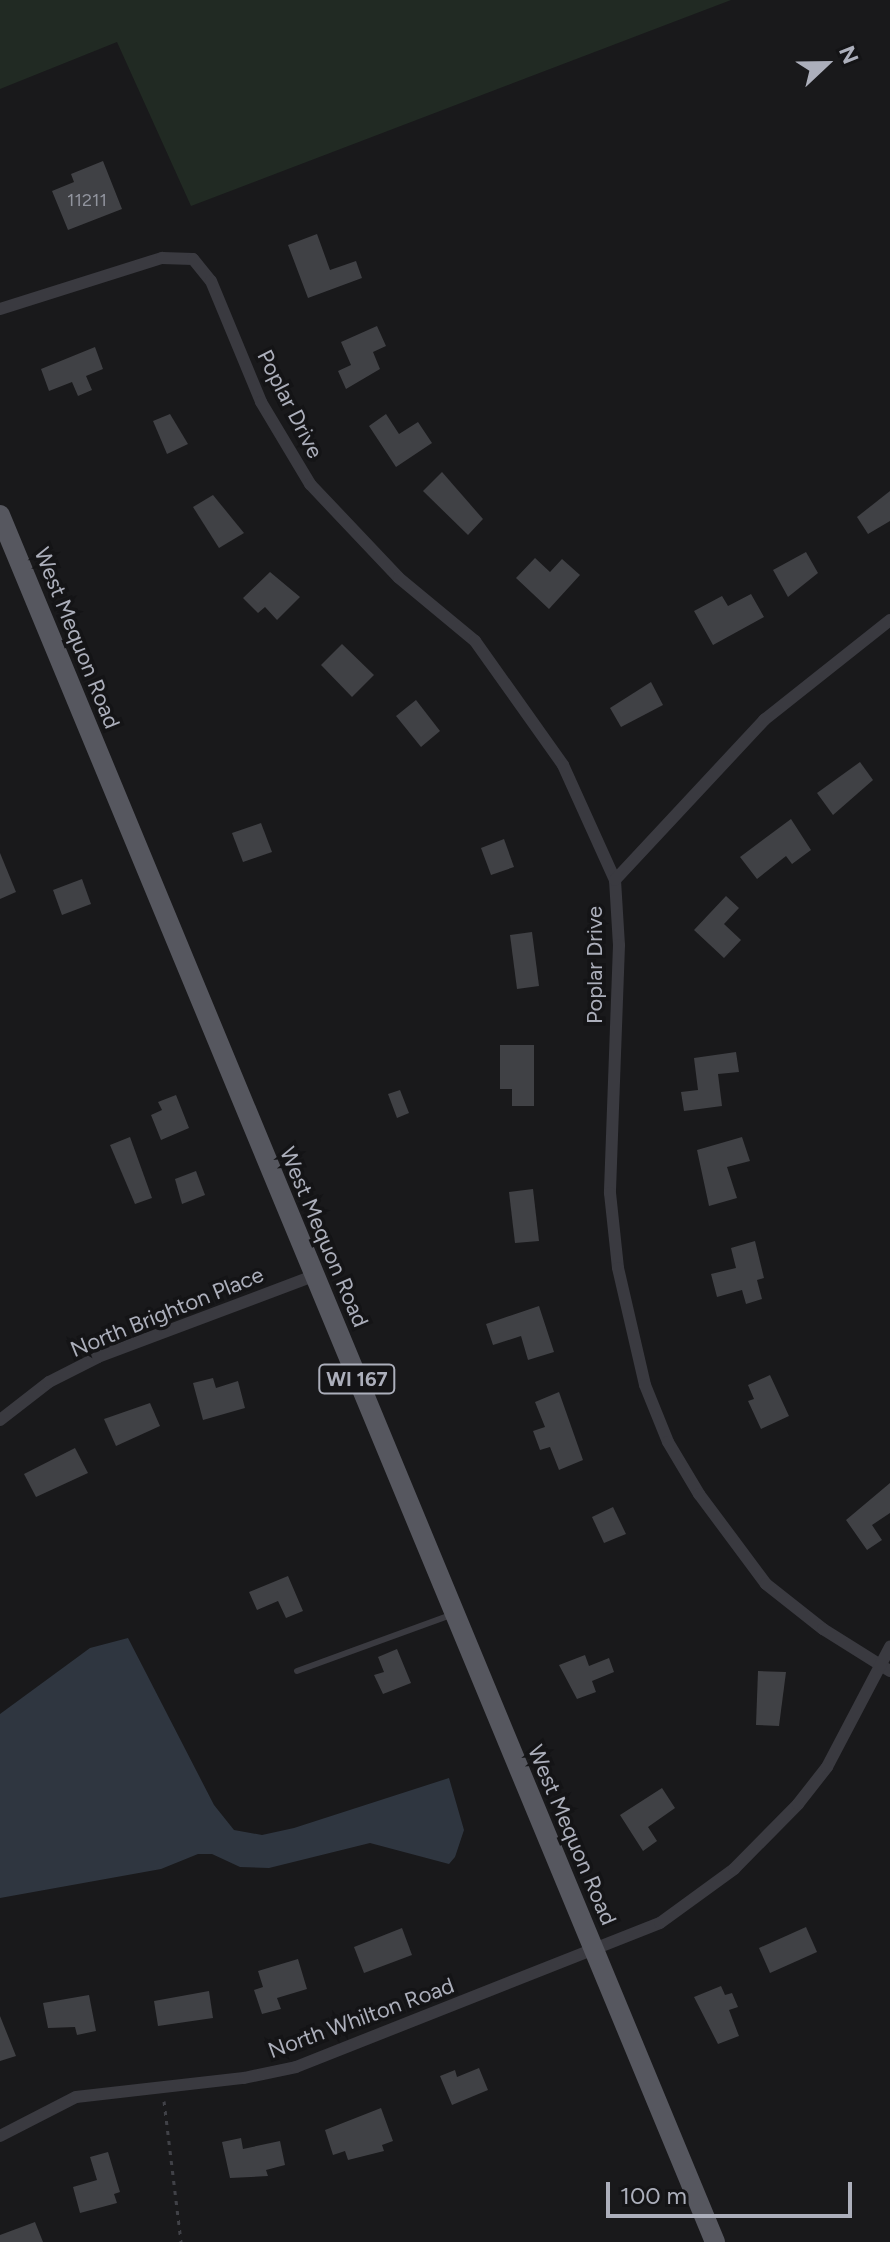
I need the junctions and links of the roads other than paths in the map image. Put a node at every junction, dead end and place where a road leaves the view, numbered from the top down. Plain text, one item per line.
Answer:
1 (0, 309) edge
2 (0, 515) edge
3 (890, 620) edge
4 (615, 880) junction
5 (314, 1276) junction
6 (0, 1420) edge
7 (455, 1614) junction
8 (890, 1647) edge
9 (885, 1668) edge
10 (297, 1671) dead end
11 (594, 1949) junction
12 (0, 2136) edge
13 (715, 2242) edge

1 - 4 street, Poplar Drive
2 - 5 main road, West Mequon Road / WI 167
3 - 4 street
4 - 9 street, Poplar Drive
5 - 6 street, North Brighton Place
5 - 7 main road, West Mequon Road / WI 167
7 - 10 lane
7 - 11 main road, West Mequon Road / WI 167
8 - 9 street, North Whilton Road
9 - 11 street, North Whilton Road
11 - 12 street, North Whilton Road
11 - 13 main road, West Mequon Road / WI 167

